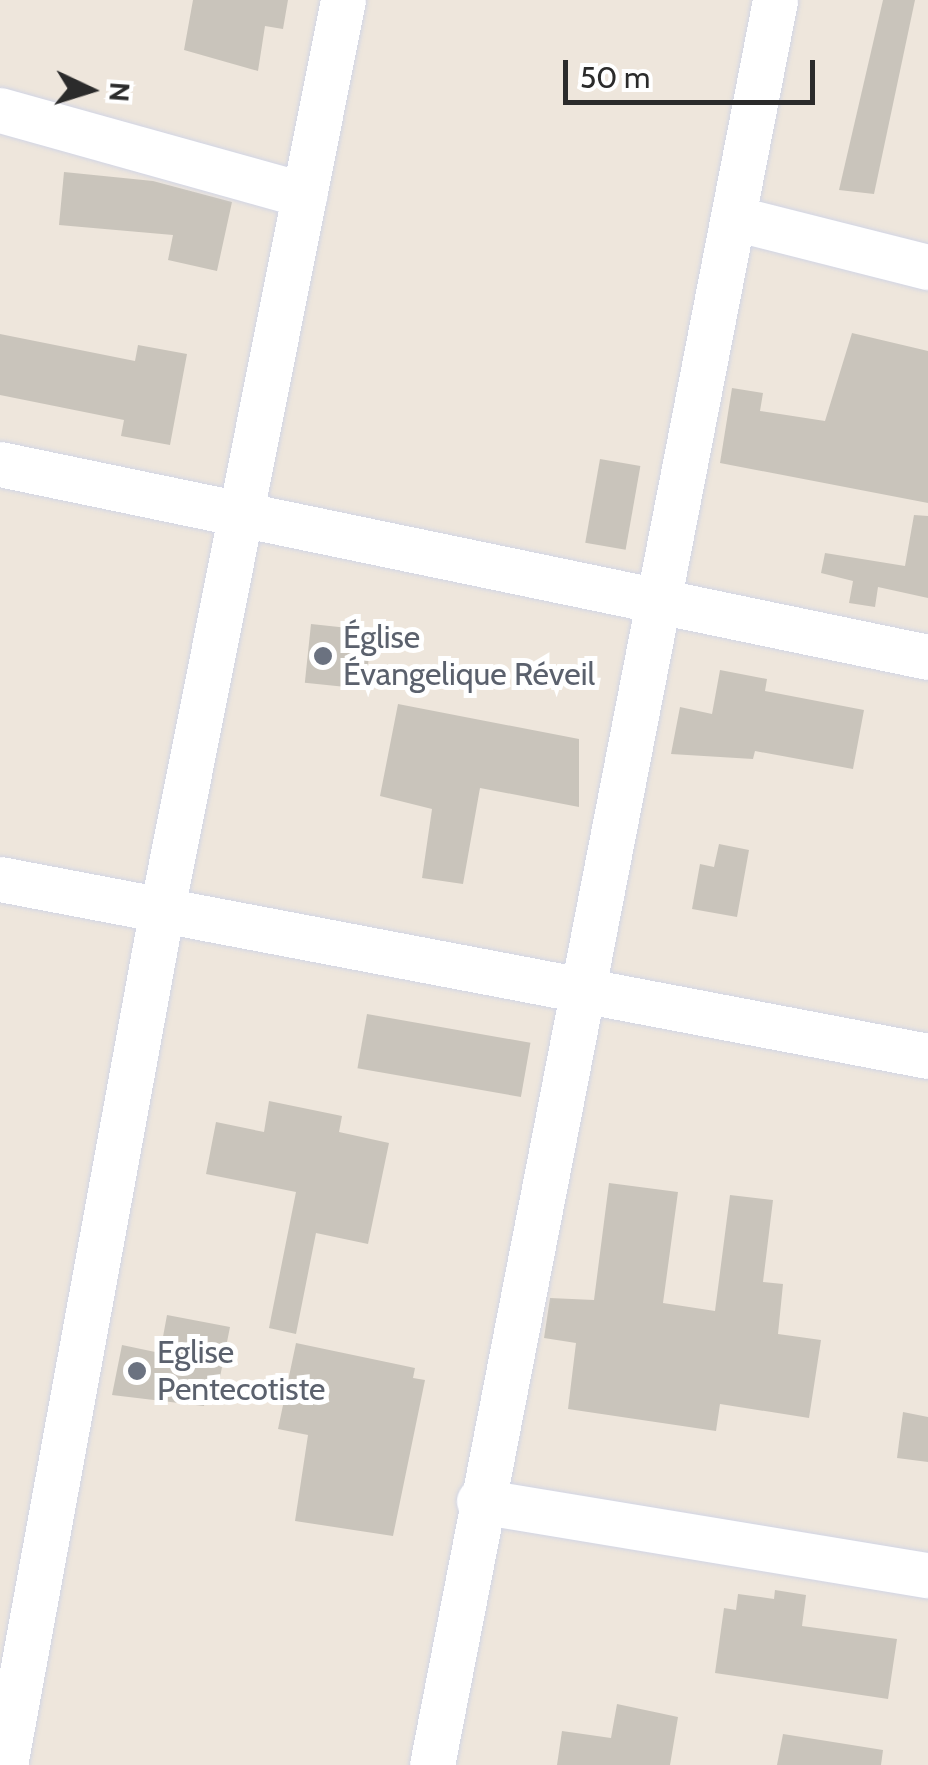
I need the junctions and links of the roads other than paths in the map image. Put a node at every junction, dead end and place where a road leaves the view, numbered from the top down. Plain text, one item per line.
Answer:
1 (343, 0) edge
2 (776, 0) edge
3 (0, 110) edge
4 (304, 195) junction
5 (734, 218) junction
6 (928, 268) edge
7 (0, 464) edge
8 (239, 519) junction
9 (655, 605) junction
10 (928, 657) edge
11 (0, 879) edge
12 (161, 914) junction
13 (578, 991) junction
14 (928, 1056) edge
15 (479, 1500) junction
16 (928, 1575) edge
17 (5, 1765) edge
18 (432, 1765) edge

1 - 4 street
2 - 5 street
3 - 4 street
4 - 8 street
5 - 6 street
5 - 9 street
7 - 8 street
8 - 9 street
8 - 12 street
9 - 10 street
9 - 13 street
11 - 12 street
12 - 13 street
12 - 17 street
13 - 14 street
13 - 15 street
15 - 16 street
15 - 18 street

